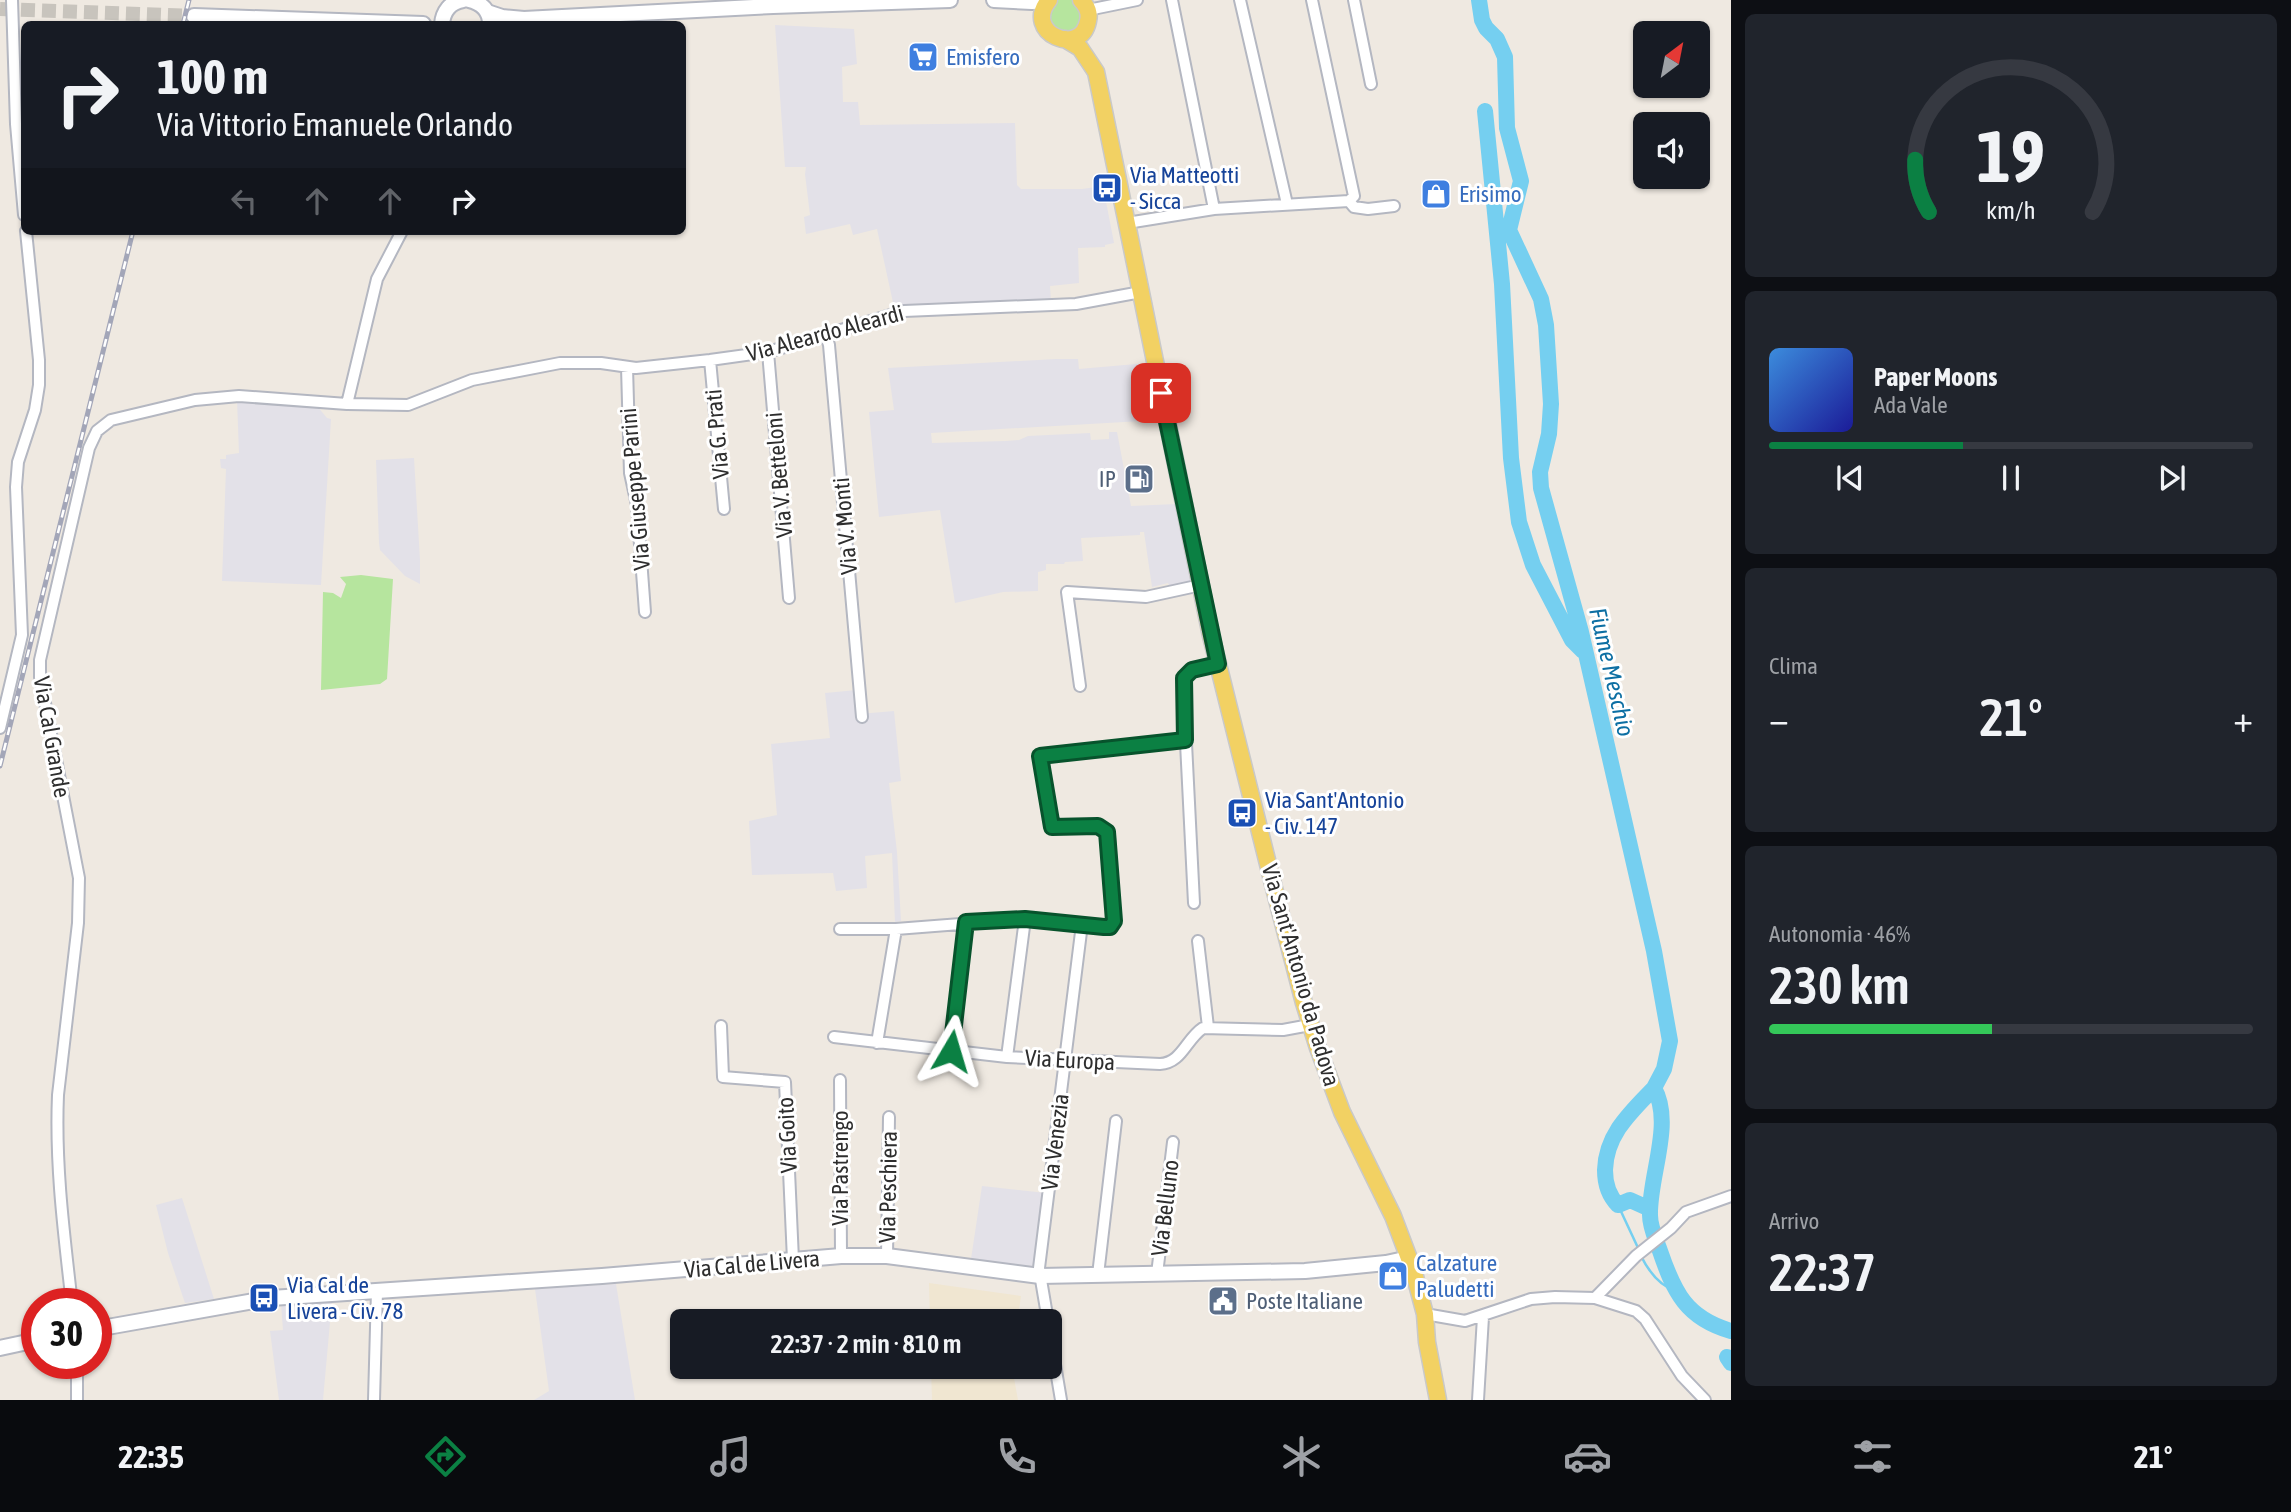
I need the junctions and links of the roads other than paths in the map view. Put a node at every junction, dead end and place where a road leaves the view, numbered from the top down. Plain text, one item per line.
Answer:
1 (12, 0) edge
2 (460, 0) edge
3 (469, 0) edge
4 (950, 0) edge
5 (995, 0) edge
6 (1048, 0) edge
7 (1138, 0) edge
8 (1185, 0) edge
9 (1240, 0) edge
10 (1312, 0) edge
11 (1354, 0) edge
12 (1172, 1) edge
13 (1085, 8) edge
14 (194, 16) tunnel mouth
15 (489, 18) edge
16 (524, 19) junction
17 (443, 20) edge
18 (335, 21) edge
19 (516, 21) edge
20 (1043, 22) junction
21 (1065, 39) junction
22 (1095, 69) junction
23 (1371, 84) dead end
24 (21, 181) edge
25 (1351, 198) junction
26 (1287, 204) junction
27 (1394, 206) dead end
28 (1214, 209) junction
29 (1127, 223) junction
30 (26, 235) edge
31 (400, 235) edge
32 (1141, 292) junction
33 (826, 335) junction
34 (768, 352) junction
35 (710, 360) junction
36 (626, 367) junction
37 (347, 404) junction
38 (724, 509) dead end
39 (1201, 585) junction
40 (789, 598) dead end
41 (645, 612) dead end
42 (1218, 664) junction
43 (1080, 686) dead end
44 (862, 717) dead end
45 (0, 728) edge
46 (1185, 740) junction
47 (1194, 903) dead end
48 (1025, 919) junction
49 (966, 922) junction
50 (1082, 925) junction
51 (841, 929) dead end
52 (895, 929) junction
53 (1198, 941) dead end
54 (1310, 1025) junction
55 (721, 1026) dead end
56 (1208, 1027) junction
57 (834, 1037) dead end
58 (877, 1043) junction
59 (951, 1051) junction
60 (1007, 1057) junction
61 (1065, 1060) junction
62 (840, 1080) dead end
63 (889, 1117) dead end
64 (1116, 1121) dead end
65 (1173, 1142) dead end
66 (1731, 1196) edge
67 (841, 1255) junction
68 (887, 1256) junction
69 (1409, 1258) junction
70 (793, 1260) junction
71 (1157, 1274) junction
72 (1098, 1275) junction
73 (1040, 1276) junction
74 (70, 1288) edge
75 (377, 1292) junction
76 (1595, 1298) junction
77 (1046, 1309) edge
78 (1426, 1314) junction
79 (1483, 1317) junction
80 (112, 1326) edge
81 (21, 1343) edge
82 (0, 1348) edge
83 (77, 1379) edge
84 (1057, 1379) edge
85 (77, 1400) edge
86 (374, 1400) edge
87 (1061, 1400) edge
88 (1438, 1400) edge
89 (1478, 1400) edge
90 (1705, 1400) edge

1 - 24 street
2 - 17 street
3 - 15 street
4 - 16 street
5 - 6 street
5 - 20 street
6 - 20 main road
7 - 13 street
8 - 12 street
9 - 26 street
10 - 25 street
11 - 23 street
12 - 28 street
13 - 21 main road
13 - 22 main road, Via Sant'Antonio da Padova
14 - 18 street
15 - 16 street
16 - 19 street
20 - 21 main road
21 - 22 main road
22 - 29 main road, Via Sant'Antonio da Padova
25 - 26 street
25 - 27 street
26 - 28 street
28 - 29 street
29 - 32 main road, Via Sant'Antonio da Padova
30 - 45 street
31 - 37 street
32 - 33 street, Via Aleardo Aleardi
32 - 39 main road, Via Sant'Antonio da Padova
33 - 34 street, Via Aleardo Aleardi
33 - 44 street, Via V. Monti
34 - 35 street, Via Aleardo Aleardi
34 - 40 street, Via V. Betteloni
35 - 36 street, Via Aleardo Aleardi
35 - 38 street, Via G. Prati
36 - 37 street, Via Aleardo Aleardi
36 - 41 street, Via Giuseppe Parini
37 - 74 street, Via Cal Grande
39 - 42 main road, Via Sant'Antonio da Padova
39 - 43 street
42 - 46 street
42 - 54 main road, Via Sant'Antonio da Padova
46 - 47 street
46 - 50 street
48 - 49 street
48 - 50 street
48 - 60 street
49 - 52 street
49 - 59 street
50 - 61 street, Via Venezia
51 - 52 street
52 - 58 street
53 - 56 street
54 - 56 street
54 - 69 main road, Via Sant'Antonio da Padova
55 - 70 street, Via Goito
56 - 61 street, Via Europa
57 - 58 street, Via Europa
58 - 59 street, Via Europa
59 - 60 street, Via Europa
60 - 61 street, Via Europa
61 - 73 street, Via Venezia
62 - 67 street, Via Pastrengo
63 - 68 street, Via Peschiera
64 - 72 street
65 - 71 street, Via Belluno
66 - 76 street
67 - 68 street, Via Cal de Livera
67 - 70 street, Via Cal de Livera
68 - 73 street, Via Cal de Livera
69 - 71 street, Via Cal de Livera
69 - 78 main road, Via Sant'Antonio da Padova
70 - 75 street, Via Cal de Livera
71 - 72 street, Via Cal de Livera
72 - 73 street, Via Cal de Livera
73 - 77 street, Via Venezia
75 - 80 street, Via Cal de Livera
75 - 86 street
76 - 79 street
76 - 90 street
78 - 79 street
78 - 88 main road, Via Sant'Antonio da Padova
79 - 89 street
81 - 82 street
83 - 85 street
84 - 87 street

